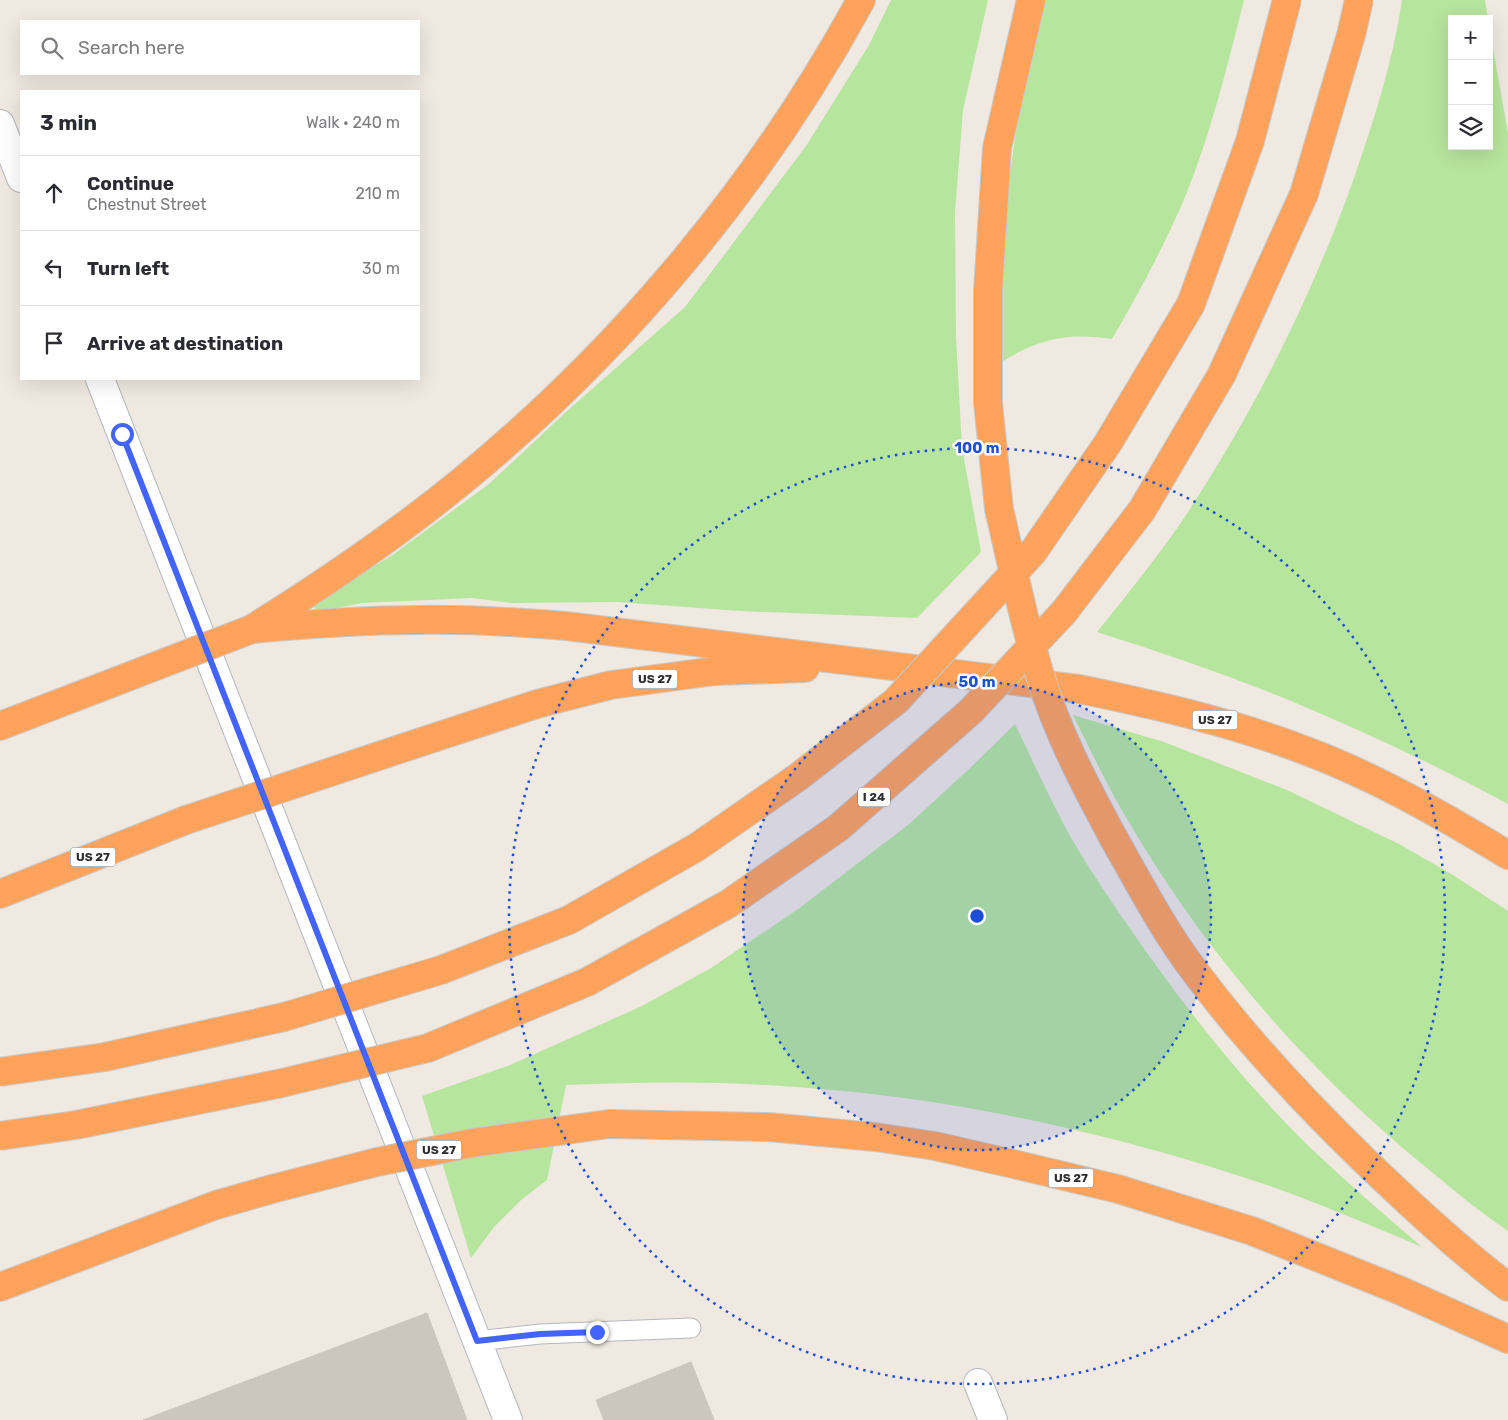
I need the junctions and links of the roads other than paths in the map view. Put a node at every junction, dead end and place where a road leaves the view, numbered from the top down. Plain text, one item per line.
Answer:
1 (861, 0) edge
2 (1031, 0) edge
3 (1288, 0) edge
4 (1359, 0) edge
5 (0, 124) edge
6 (20, 175) edge
7 (100, 380) edge
8 (252, 629) junction
9 (897, 666) junction
10 (0, 726) edge
11 (1508, 854) edge
12 (0, 894) edge
13 (0, 1072) edge
14 (76, 1124) junction
15 (0, 1136) edge
16 (0, 1144) edge
17 (0, 1286) edge
18 (1508, 1287) edge
19 (691, 1328) dead end
20 (1508, 1339) edge
21 (477, 1341) junction
22 (978, 1383) dead end
23 (508, 1420) edge
24 (993, 1420) edge

1 - 8 highway
2 - 18 highway, bridge
3 - 13 highway, bridge
4 - 14 highway, I 24, bridge
5 - 6 street
7 - 21 street
8 - 9 highway
8 - 10 highway, bridge
9 - 11 highway, US 27
9 - 12 highway, US 27, bridge
14 - 15 highway, I 24, bridge
14 - 16 highway, bridge
17 - 20 highway, US 27, bridge
19 - 21 lane
21 - 23 street
22 - 24 street

